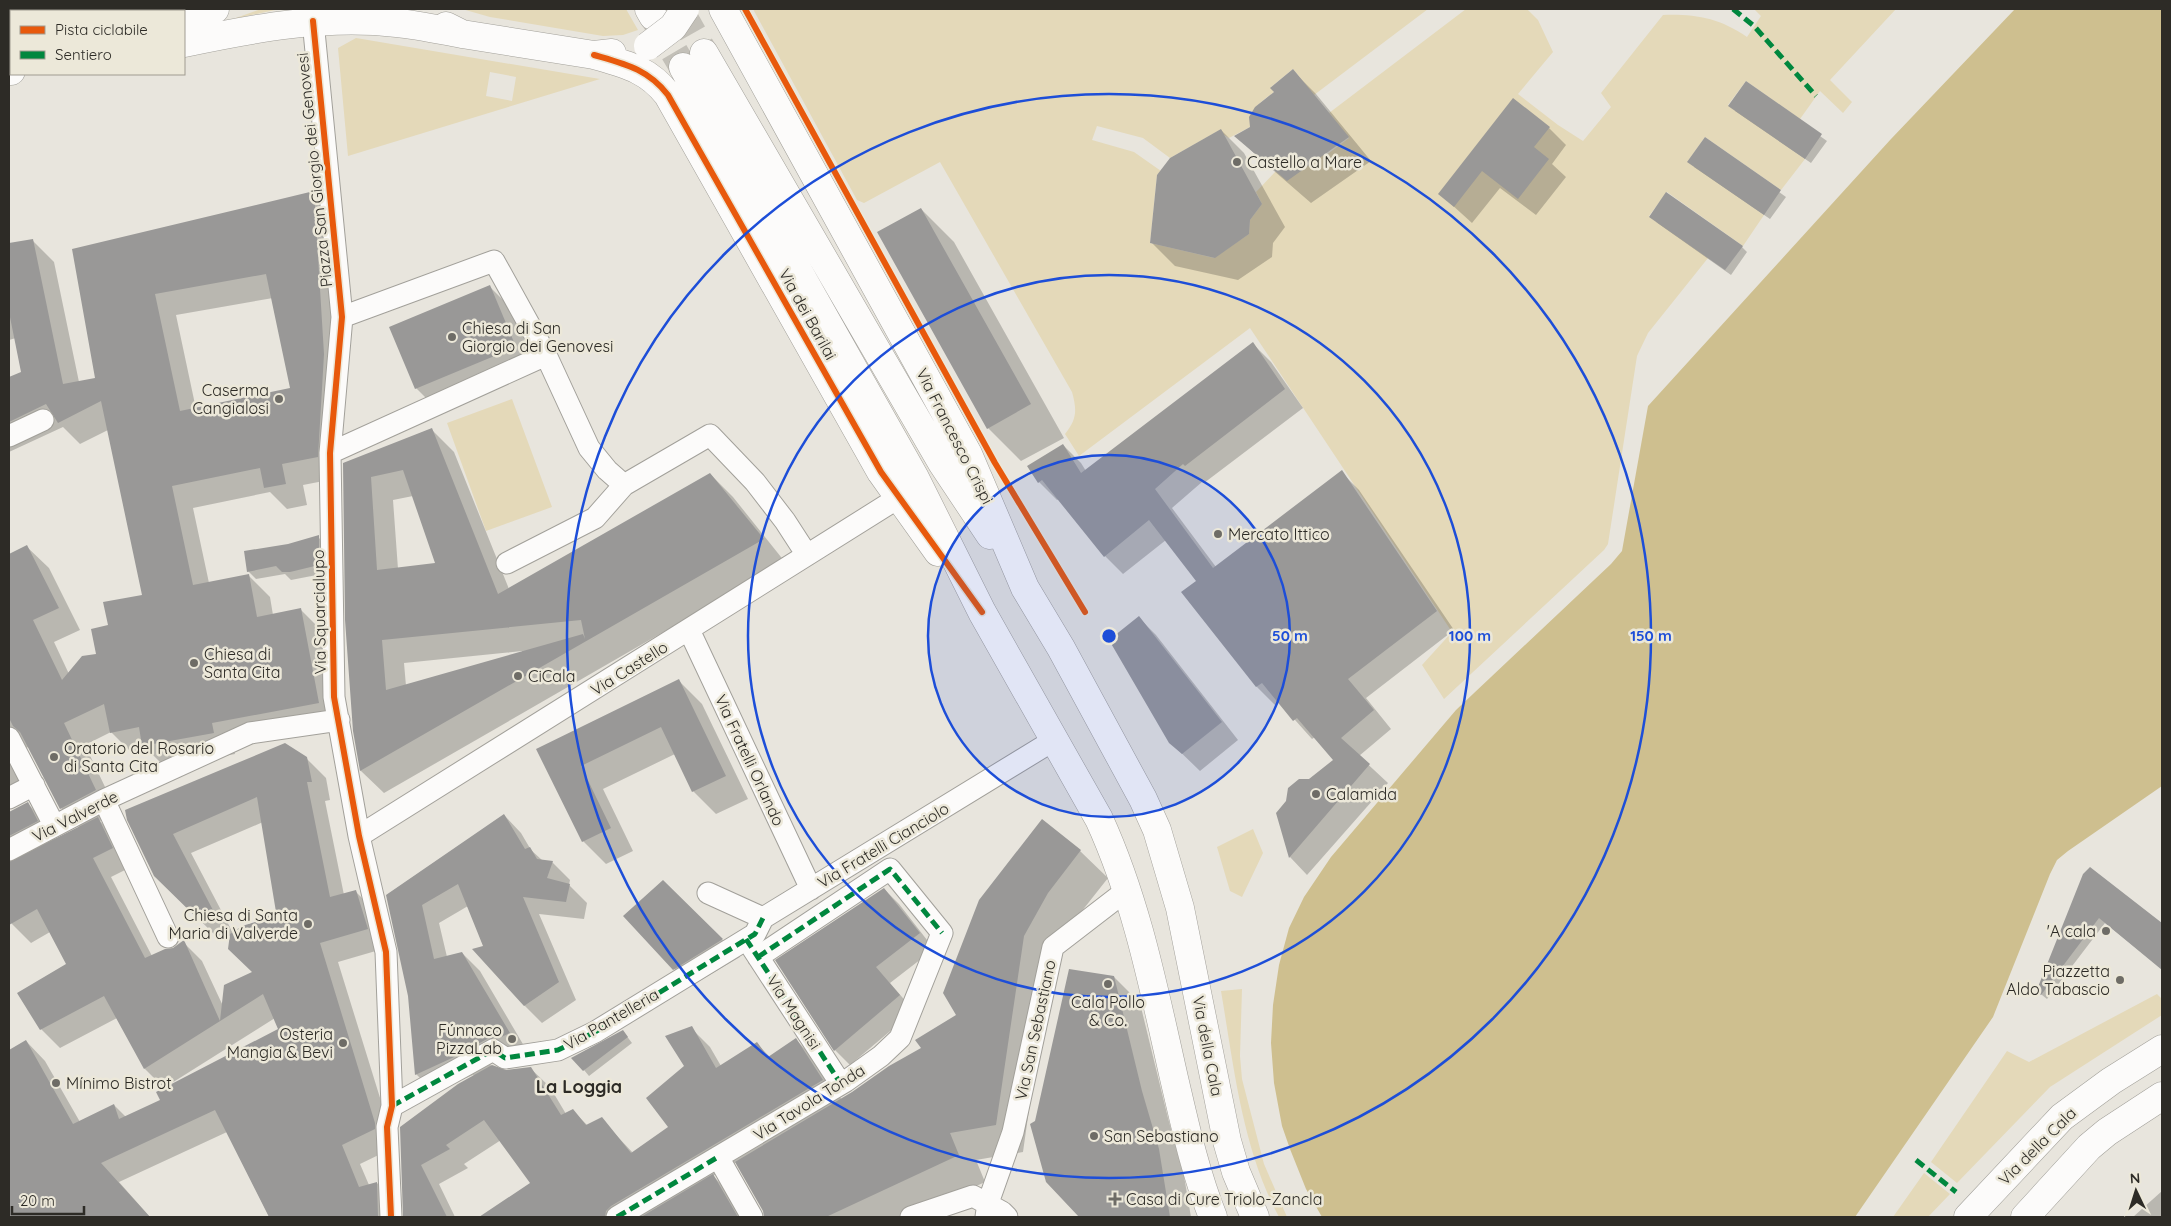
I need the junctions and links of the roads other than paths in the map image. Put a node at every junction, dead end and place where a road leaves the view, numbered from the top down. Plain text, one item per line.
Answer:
1 (215, 9) edge
2 (423, 9) edge
3 (685, 9) edge
4 (723, 9) edge
5 (185, 16) edge
6 (313, 21) junction
7 (462, 34) junction
8 (185, 43) edge
9 (594, 55) junction
10 (342, 317) junction
11 (546, 355) junction
12 (43, 420) dead end
13 (9, 436) edge
14 (330, 453) junction
15 (624, 485) junction
16 (898, 498) junction
17 (807, 555) junction
18 (507, 563) dead end
19 (1025, 588) junction
20 (982, 612) junction
21 (689, 630) junction
22 (339, 720) junction
23 (9, 738) edge
24 (1054, 740) junction
25 (34, 784) junction
26 (9, 798) edge
27 (104, 800) junction
28 (54, 825) junction
29 (359, 836) junction
30 (9, 850) edge
31 (1171, 871) joint
32 (811, 889) junction
33 (1127, 890) junction
34 (708, 892) dead end
35 (763, 918) junction
36 (168, 937) dead end
37 (746, 939) junction
38 (758, 957) junction
39 (2162, 1049) edge
40 (841, 1084) junction
41 (2162, 1096) edge
42 (392, 1106) junction
43 (718, 1157) junction
44 (987, 1210) edge
45 (391, 1217) edge
46 (617, 1217) edge
47 (752, 1217) edge
48 (911, 1217) edge
49 (1007, 1217) edge
50 (1214, 1217) edge
51 (1255, 1217) edge
52 (1968, 1217) edge
53 (2025, 1217) edge

1 - 5 main road
2 - 7 main road
3 - 9 main road, bridge
4 - 19 main road, Via Francesco Crispi
6 - 7 main road
6 - 8 main road
6 - 10 street, Piazza San Giorgio dei Genovesi
7 - 9 main road
9 - 16 main road, Via dei Barilai
10 - 11 street
10 - 14 street, Via Squarcialupo
11 - 14 street
11 - 15 street
12 - 13 street
14 - 22 street, Via Squarcialupo
15 - 17 street
15 - 18 street
16 - 17 street, Via Castello
16 - 20 main road, Via dei Barilai
17 - 21 street, Via Castello
19 - 20 main road
19 - 31 main road, Via Francesco Crispi
20 - 24 main road
21 - 29 street, Via Castello
21 - 32 street, Via Fratelli Orlando
22 - 27 street, Via Valverde
22 - 29 street, Via Squarcialupo
23 - 25 street
24 - 32 street, Via Fratelli Cianciolo
24 - 33 main road
25 - 26 street
25 - 28 street
27 - 28 street, Via Valverde
27 - 36 street
28 - 30 street, Via Valverde
29 - 42 street, Via Squarcialupo
31 - 51 main road, Via della Cala
32 - 35 street, Via Fratelli Cianciolo
33 - 44 street, Via San Sebastiano
33 - 50 main road
34 - 35 street
35 - 37 street, Via Pantelleria
37 - 38 street, Via Magnisi
37 - 42 street, Via Pantelleria
38 - 40 street, Via Magnisi
38 - 40 street, Via Tavola Tonda
39 - 52 main road, Via della Cala
40 - 43 street, Via Tavola Tonda
41 - 53 main road
42 - 45 street, Via Squarcialupo
43 - 46 street, Via Tavola Tonda
43 - 47 street
44 - 48 street
44 - 49 street

